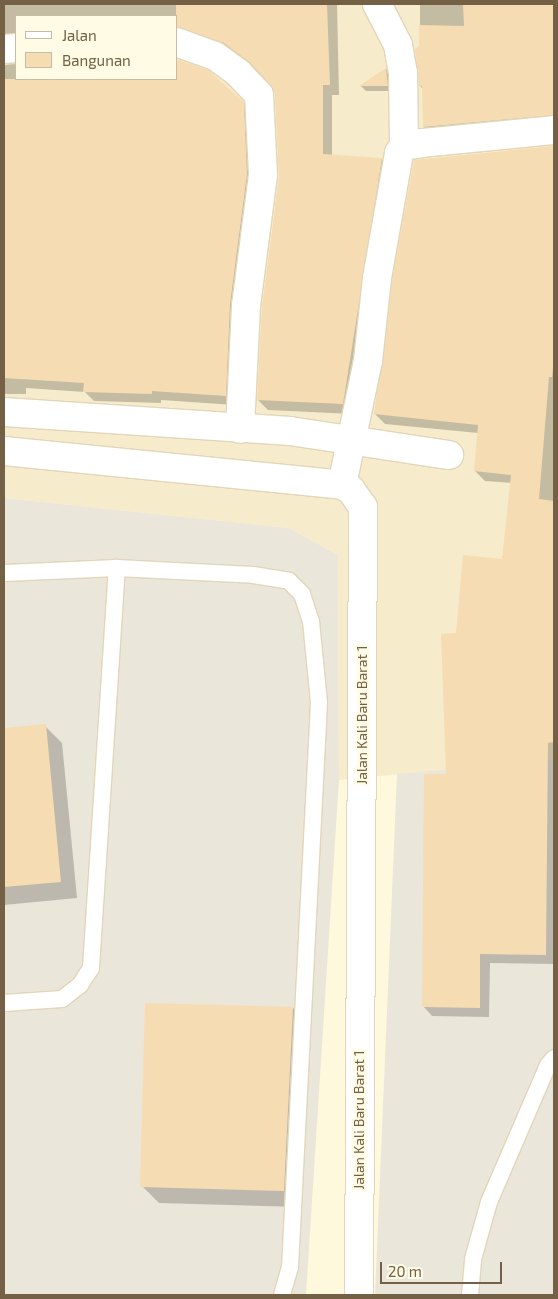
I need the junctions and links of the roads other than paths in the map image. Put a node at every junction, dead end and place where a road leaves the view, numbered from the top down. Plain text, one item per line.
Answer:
1 (378, 4) edge
2 (178, 43) edge
3 (554, 130) edge
4 (404, 146) junction
5 (4, 412) edge
6 (240, 429) junction
7 (353, 439) junction
8 (4, 451) edge
9 (448, 455) dead end
10 (342, 484) junction
11 (116, 568) junction
12 (4, 573) edge
13 (4, 1003) edge
14 (554, 1058) edge
15 (282, 1295) edge
16 (359, 1295) edge
17 (470, 1295) edge

1 - 4 street
2 - 6 street
3 - 4 street
4 - 7 street
5 - 6 street
6 - 7 street
7 - 9 street
7 - 10 street
8 - 10 street
10 - 16 street, Jalan Kali Baru Barat 1
11 - 12 lane
11 - 13 lane
11 - 15 lane
14 - 17 lane

